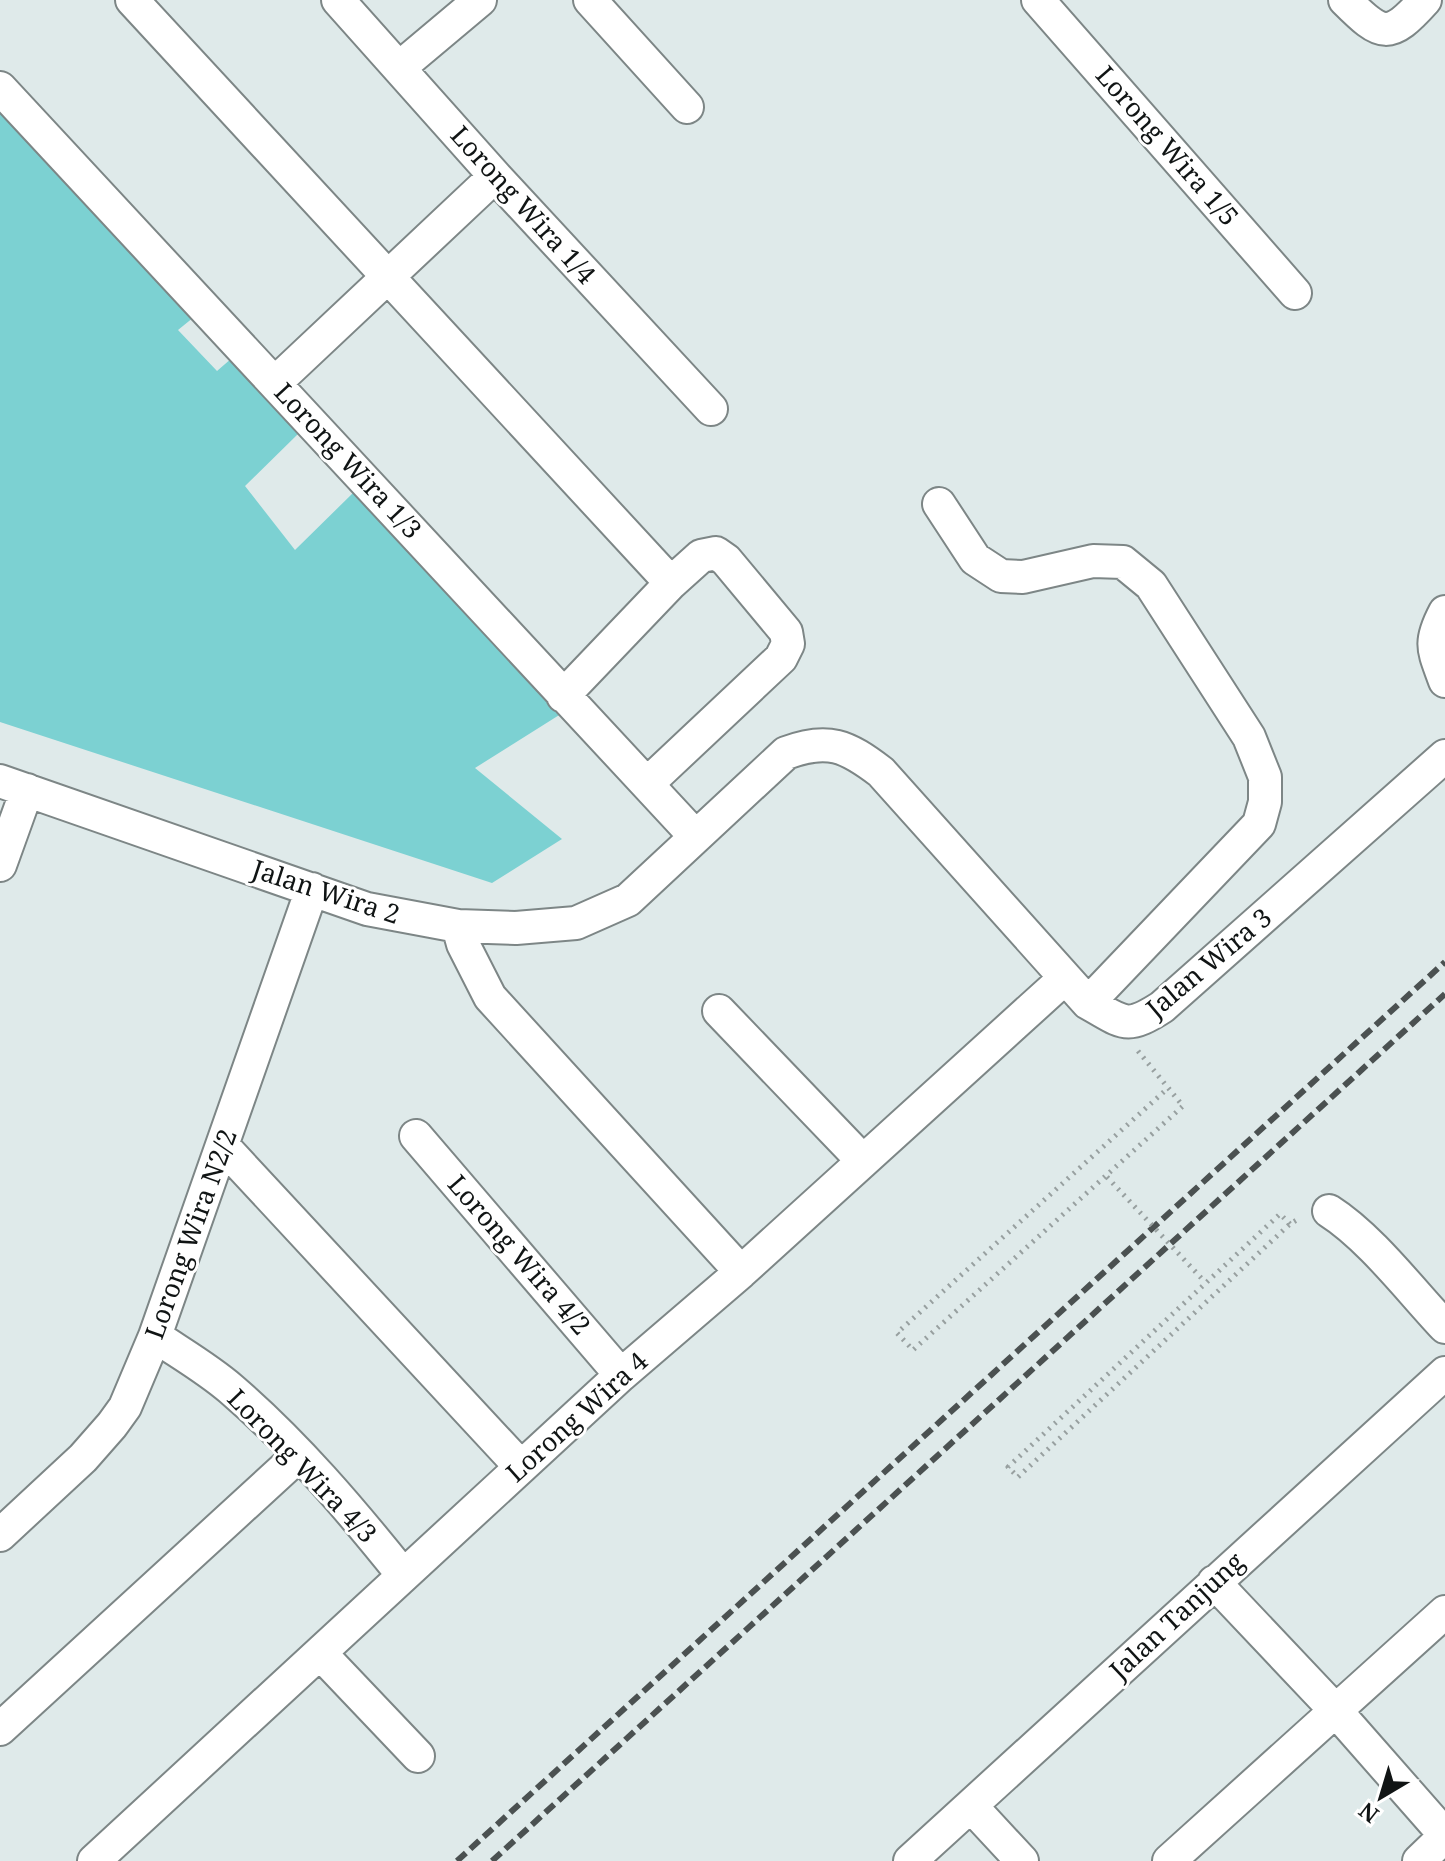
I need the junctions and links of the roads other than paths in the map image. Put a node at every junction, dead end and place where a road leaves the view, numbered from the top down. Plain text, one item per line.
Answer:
1 (132, 0) edge
2 (338, 0) edge
3 (480, 0) edge
4 (590, 0) edge
5 (1038, 0) edge
6 (1345, 0) edge
7 (1425, 0) edge
8 (399, 68) junction
9 (0, 88) edge
10 (687, 107) dead end
11 (495, 176) junction
12 (388, 278) junction
13 (1295, 293) dead end
14 (275, 383) junction
15 (711, 409) dead end
16 (939, 504) dead end
17 (671, 583) junction
18 (1445, 612) edge
19 (1445, 681) edge
20 (563, 696) junction
21 (1445, 756) edge
22 (881, 772) joint
23 (647, 784) junction
24 (14, 786) edge
25 (695, 836) junction
26 (0, 865) edge
27 (312, 889) junction
28 (458, 926) junction
29 (1065, 978) junction
30 (1088, 1003) junction
31 (719, 1011) dead end
32 (416, 1136) dead end
33 (223, 1146) junction
34 (862, 1160) junction
35 (1329, 1211) dead end
36 (741, 1272) junction
37 (1445, 1327) edge
38 (155, 1336) junction
39 (1445, 1373) edge
40 (621, 1375) junction
41 (299, 1455) junction
42 (521, 1467) junction
43 (0, 1535) edge
44 (403, 1575) junction
45 (1214, 1582) junction
46 (1445, 1612) edge
47 (321, 1654) junction
48 (1336, 1711) junction
49 (0, 1729) edge
50 (418, 1756) dead end
51 (971, 1806) junction
52 (1445, 1836) edge
53 (94, 1861) edge
54 (910, 1861) edge
55 (1022, 1861) edge
56 (1169, 1861) edge
57 (1419, 1861) edge

1 - 12 street
2 - 8 street, Lorong Wira 1/4
3 - 8 street
4 - 10 street
5 - 13 street, Lorong Wira 1/5
6 - 7 street
8 - 11 street, Lorong Wira 1/4
9 - 14 street, Lorong Wira 1/3
11 - 12 street
11 - 15 street, Lorong Wira 1/4
12 - 14 street
12 - 17 street
14 - 20 street, Lorong Wira 1/3
16 - 30 street
17 - 20 street
17 - 23 street
18 - 19 street
20 - 23 street, Lorong Wira 1/3
21 - 30 street, Jalan Wira 3
22 - 25 street, Jalan Wira 2
22 - 29 street, Jalan Wira 3
23 - 25 street, Lorong Wira 1/3
24 - 26 street
24 - 27 street, Jalan Wira 2
25 - 28 street, Jalan Wira 2
27 - 28 street, Jalan Wira 2
27 - 33 street, Lorong Wira N2/2
28 - 36 street
29 - 30 street, Jalan Wira 3
29 - 34 street, Lorong Wira 4
31 - 34 street
32 - 40 street, Lorong Wira 4/2
33 - 38 street, Lorong Wira N2/2
33 - 42 street
34 - 36 street, Lorong Wira 4
35 - 37 street
36 - 40 street, Lorong Wira 4
38 - 41 street, Lorong Wira 4/3
38 - 43 street, Lorong Wira N2/2
39 - 45 street, Jalan Tanjung
40 - 42 street, Lorong Wira 4
41 - 44 street, Lorong Wira 4/3
41 - 49 street
42 - 44 street, Lorong Wira 4
44 - 47 street, Lorong Wira 4
45 - 48 street
45 - 51 street, Jalan Tanjung
46 - 48 street
47 - 50 street
47 - 53 street, Lorong Wira 4
48 - 52 street
48 - 56 street
51 - 54 street, Jalan Tanjung
51 - 55 street
52 - 57 street

